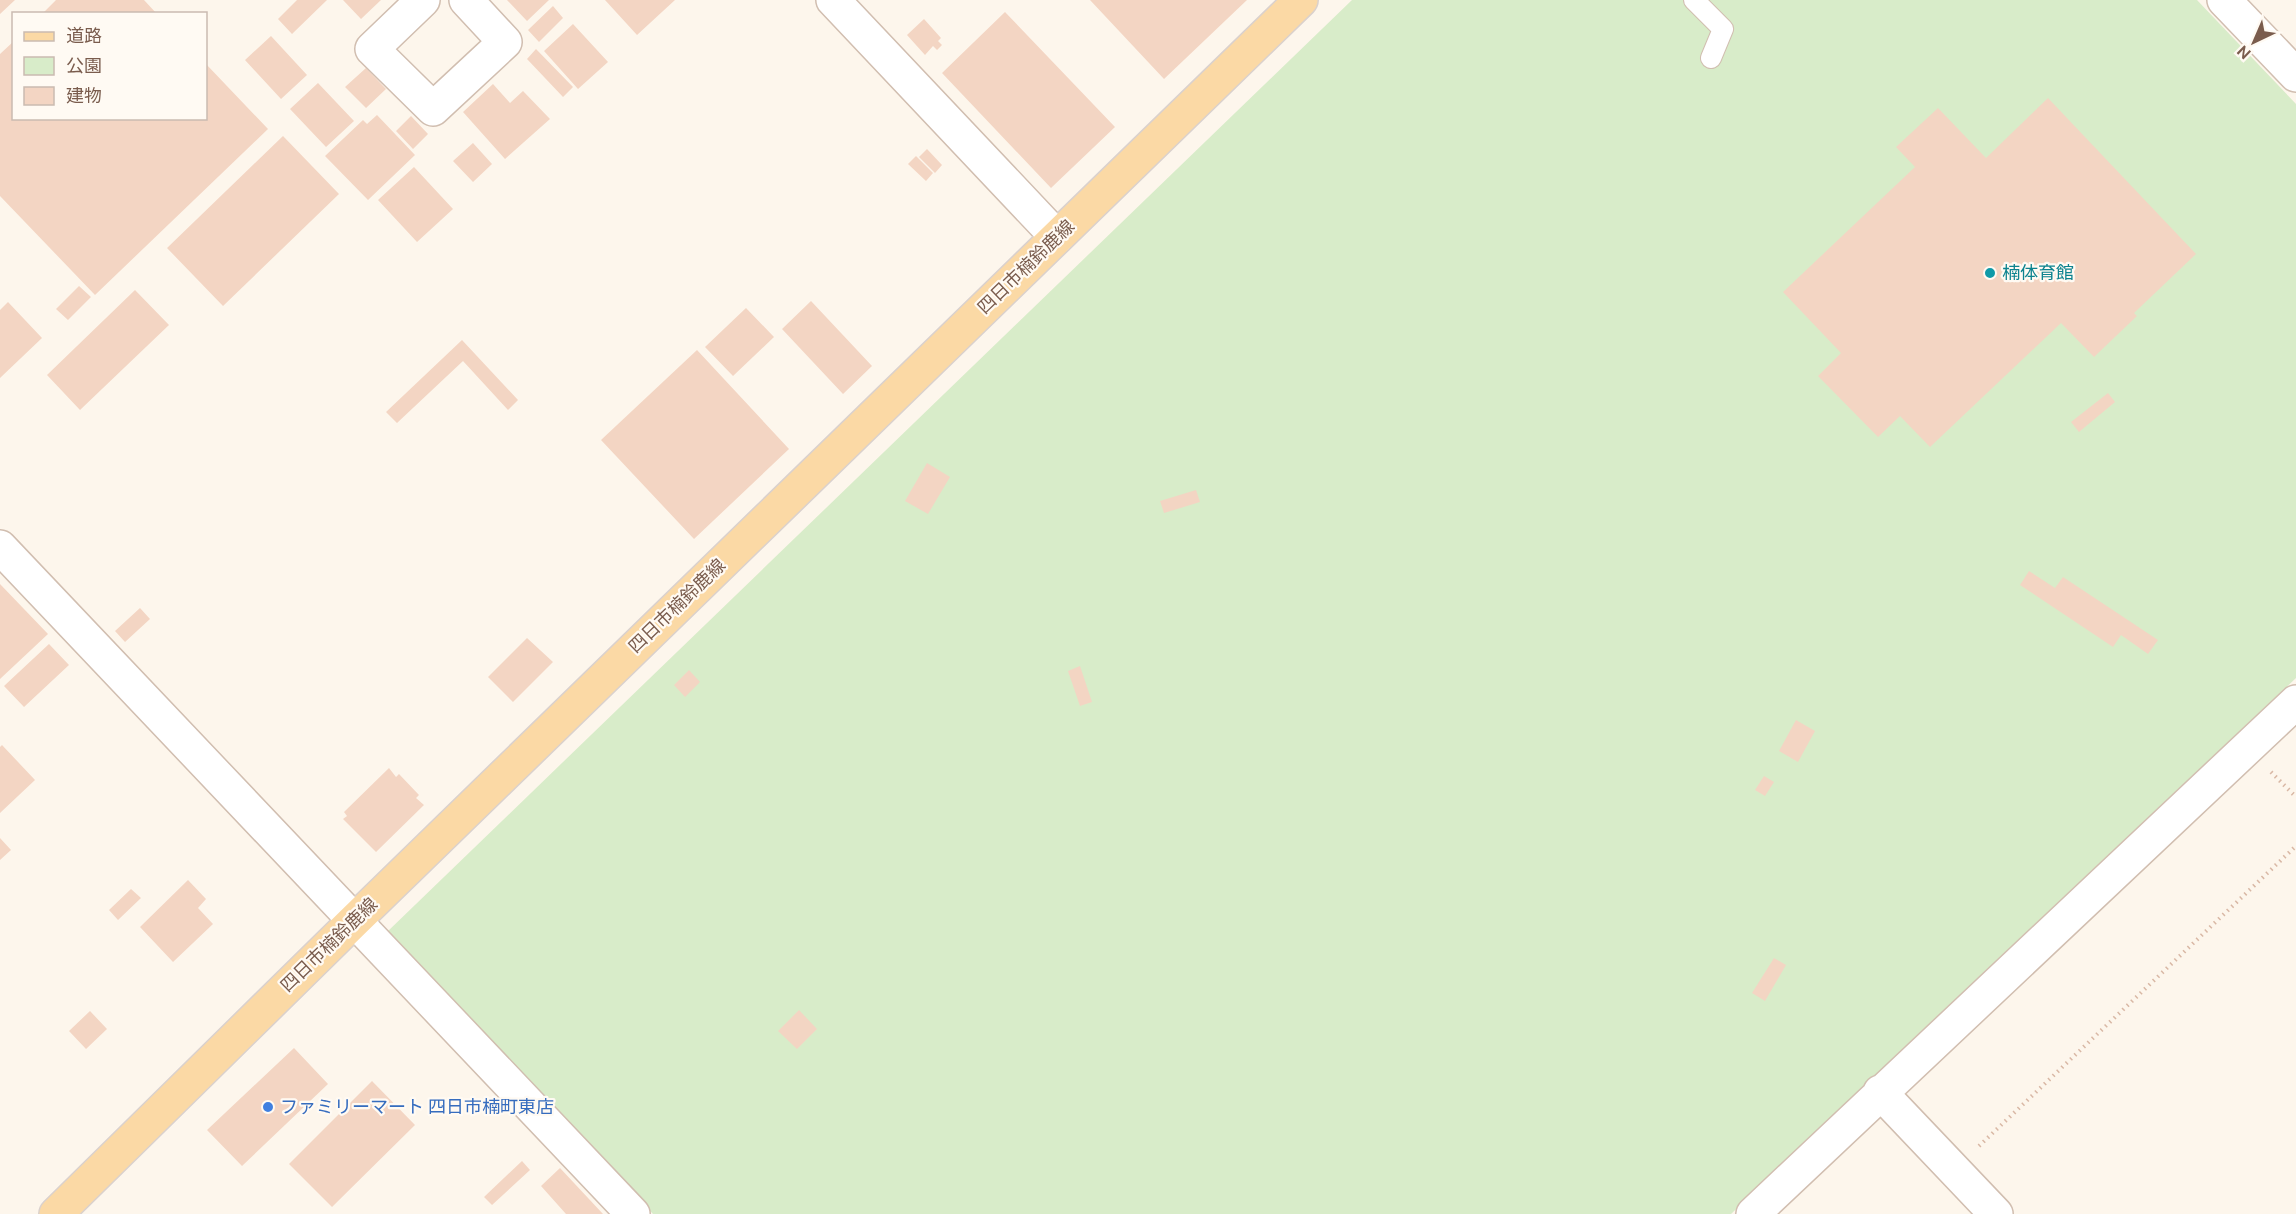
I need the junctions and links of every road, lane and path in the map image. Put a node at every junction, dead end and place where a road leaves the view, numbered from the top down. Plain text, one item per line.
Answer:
1 (423, 0) edge
2 (466, 0) edge
3 (833, 0) edge
4 (1301, 0) edge
5 (1694, 0) edge
6 (2224, 0) edge
7 (1711, 58) dead end
8 (2296, 75) edge
9 (1057, 237) junction
10 (0, 547) edge
11 (2296, 702) edge
12 (2296, 846) edge
13 (355, 920) junction
14 (1880, 1092) junction
15 (1954, 1170) junction
16 (56, 1214) edge
17 (633, 1214) edge
18 (1753, 1214) edge
19 (1996, 1214) edge

1 - 2 street
3 - 9 street
4 - 9 main road, 四日市楠鈴鹿線
5 - 7 lane
6 - 8 street
9 - 13 main road, 四日市楠鈴鹿線
10 - 13 street
11 - 14 street
12 - 15 path
13 - 16 main road, 四日市楠鈴鹿線
13 - 17 street
14 - 15 street
14 - 18 street
15 - 19 street

